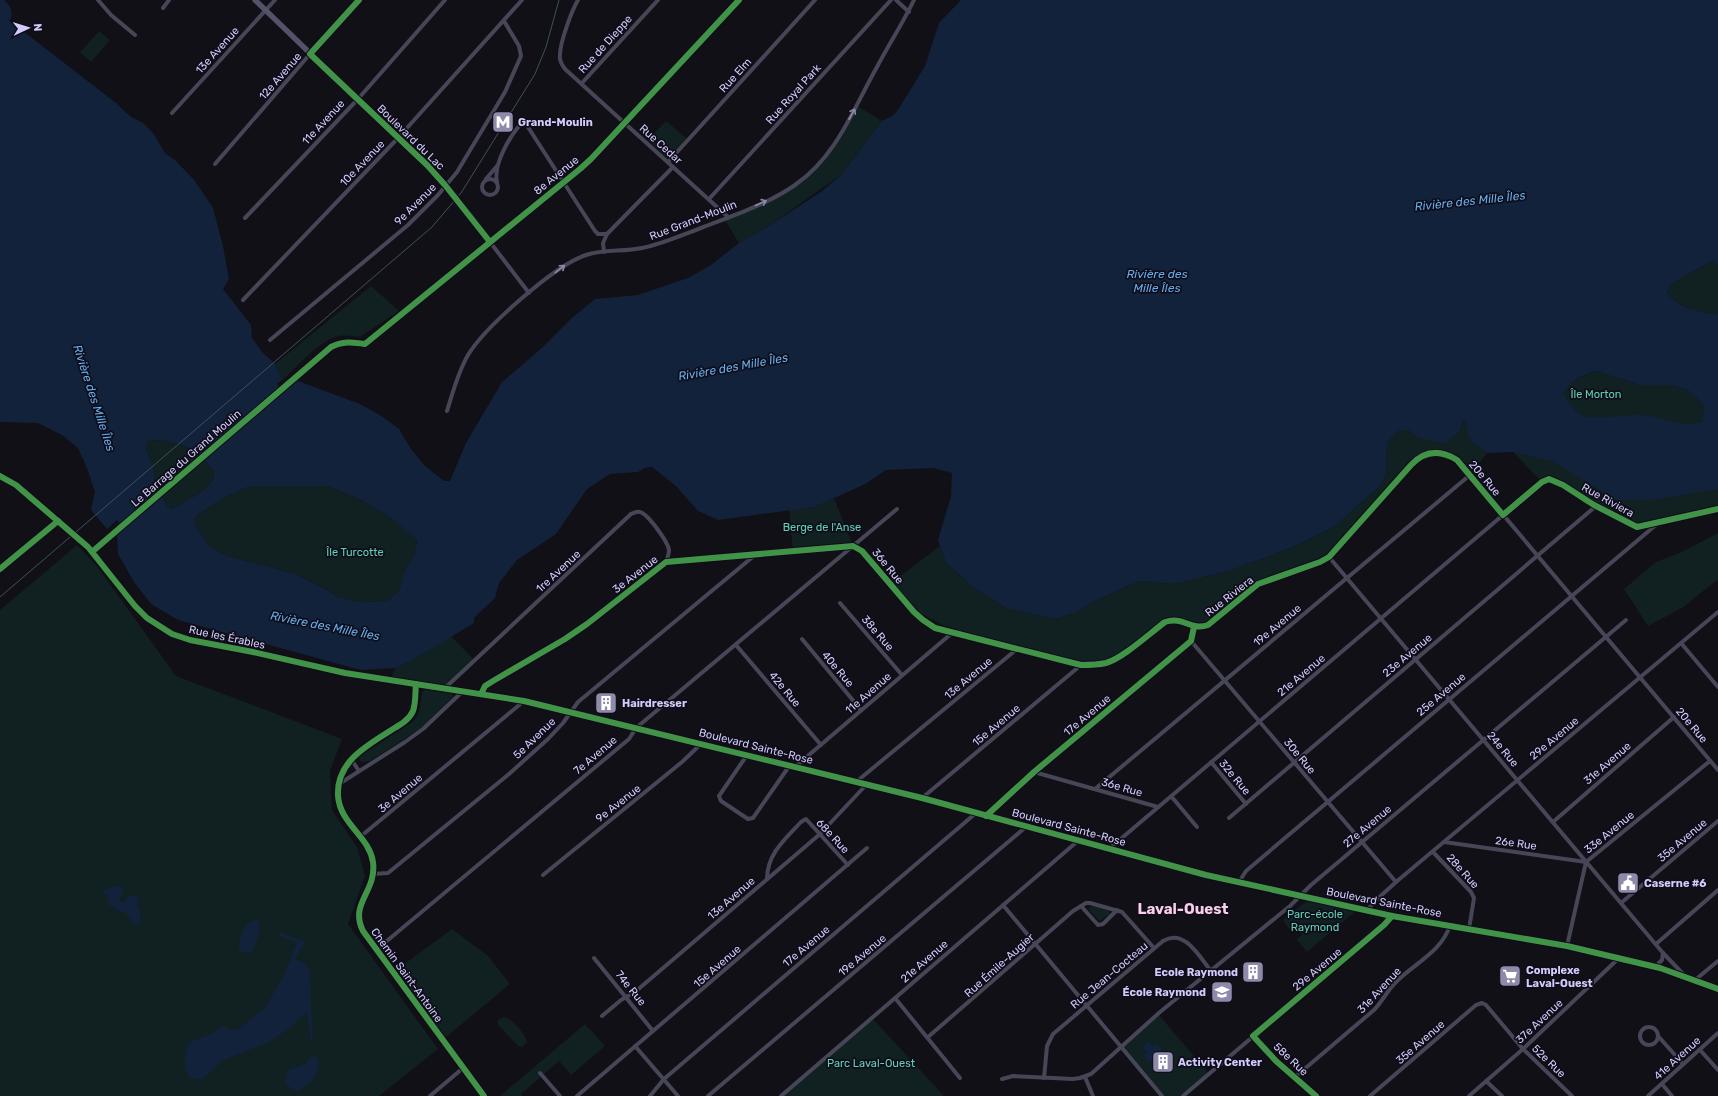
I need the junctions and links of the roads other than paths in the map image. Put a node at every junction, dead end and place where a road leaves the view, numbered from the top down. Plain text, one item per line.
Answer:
1 (98, 0) edge
2 (169, 0) edge
3 (255, 0) edge
4 (275, 0) edge
5 (359, 0) edge
6 (444, 0) edge
7 (522, 0) edge
8 (578, 0) edge
9 (658, 0) edge
10 (739, 0) edge
11 (815, 0) edge
12 (891, 0) edge
13 (896, 0) edge
14 (914, 0) edge
15 (163, 8) dead end
16 (265, 11) junction
17 (909, 12) junction
18 (504, 21) junction
19 (135, 35) dead end
20 (310, 54) junction
21 (582, 83) junction
22 (358, 99) junction
23 (172, 113) dead end
24 (625, 123) junction
25 (398, 138) junction
26 (668, 162) junction
27 (215, 164) dead end
28 (497, 166) junction
29 (673, 167) junction
30 (485, 180) junction
31 (497, 182) junction
32 (563, 182) junction
33 (709, 199) junction
34 (245, 218) dead end
35 (728, 218) junction
36 (607, 234) junction
37 (490, 242) junction
38 (604, 252) junction
39 (529, 292) junction
40 (243, 300) dead end
41 (270, 340) dead end
42 (365, 344) dead end
43 (447, 411) dead end
44 (1449, 455) joint
45 (1470, 475) junction
46 (0, 476) edge
47 (1596, 506) junction
48 (1718, 509) edge
49 (897, 510) dead end
50 (1503, 515) junction
51 (58, 521) junction
52 (1659, 523) junction
53 (853, 546) junction
54 (754, 555) junction
55 (1537, 556) junction
56 (1329, 557) junction
57 (666, 562) junction
58 (0, 569) edge
59 (1347, 578) junction
60 (1572, 596) junction
61 (840, 603) dead end
62 (1718, 612) edge
63 (1381, 618) junction
64 (1626, 620) dead end
65 (1194, 627) junction
66 (952, 633) junction
67 (1606, 638) junction
68 (802, 639) dead end
69 (1191, 641) junction
70 (1681, 643) junction
71 (736, 645) junction
72 (1017, 650) junction
73 (1416, 659) junction
74 (1080, 665) junction
75 (902, 675) junction
76 (1640, 677) junction
77 (1224, 681) junction
78 (416, 684) junction
79 (1718, 687) edge
80 (445, 688) junction
81 (463, 691) junction
82 (481, 694) junction
83 (1449, 699) junction
84 (524, 701) junction
85 (861, 710) junction
86 (570, 712) junction
87 (1674, 717) junction
88 (1259, 722) junction
89 (636, 728) junction
90 (1484, 740) junction
91 (702, 743) junction
92 (821, 745) junction
93 (747, 755) junction
94 (351, 758) junction
95 (1710, 761) junction
96 (1211, 762) junction
97 (1294, 762) junction
98 (793, 766) junction
99 (1718, 770) edge
100 (359, 771) junction
101 (1034, 772) junction
102 (1518, 780) junction
103 (856, 782) junction
104 (339, 784) junction
105 (866, 785) junction
106 (1096, 789) junction
107 (1171, 796) junction
108 (922, 798) junction
109 (1328, 802) junction
110 (1246, 804) junction
111 (1158, 807) junction
112 (976, 813) junction
113 (986, 816) junction
114 (1229, 818) dead end
115 (1718, 821) edge
116 (1553, 822) junction
117 (1027, 826) junction
118 (1197, 827) dead end
119 (820, 834) junction
120 (360, 837) junction
121 (1080, 840) junction
122 (1362, 842) junction
123 (1444, 842) junction
124 (867, 848) dead end
125 (1110, 848) junction
126 (1433, 852) junction
127 (1586, 862) junction
128 (848, 865) junction
129 (374, 874) junction
130 (543, 875) dead end
131 (767, 879) junction
132 (1239, 882) junction
133 (1396, 882) junction
134 (1718, 890) edge
135 (1301, 896) junction
136 (1621, 902) junction
137 (1003, 905) junction
138 (1081, 906) junction
139 (1117, 910) junction
140 (1367, 910) junction
141 (1392, 916) junction
142 (1450, 925) junction
143 (1469, 929) junction
144 (1035, 944) junction
145 (1656, 944) junction
146 (1567, 946) junction
147 (1154, 948) junction
148 (375, 950) junction
149 (1663, 953) junction
150 (594, 958) dead end
151 (1619, 958) junction
152 (1718, 961) edge
153 (1656, 966) junction
154 (1211, 971) junction
155 (1685, 976) junction
156 (1695, 980) junction
157 (1718, 989) edge
158 (627, 997) junction
159 (895, 998) junction
160 (1482, 1003) joint
161 (1087, 1006) junction
162 (602, 1016) dead end
163 (653, 1030) junction
164 (1718, 1033) edge
165 (1253, 1036) junction
166 (1658, 1036) junction
167 (928, 1037) junction
168 (635, 1046) junction
169 (1121, 1047) junction
170 (1523, 1049) junction
171 (1700, 1050) junction
172 (1683, 1064) junction
173 (463, 1068) junction
174 (1718, 1070) edge
175 (540, 1072) dead end
176 (1085, 1077) junction
177 (1295, 1077) junction
178 (960, 1078) dead end
179 (1044, 1078) junction
180 (664, 1079) junction
181 (1002, 1079) dead end
182 (1486, 1081) junction
183 (1662, 1084) junction
184 (1311, 1092) junction
185 (430, 1096) edge
186 (484, 1096) edge
187 (560, 1096) edge
188 (577, 1096) edge
189 (650, 1096) edge
190 (678, 1096) edge
191 (708, 1096) edge
192 (781, 1096) edge
193 (1093, 1096) edge
194 (1162, 1096) edge
195 (1183, 1096) edge
196 (1306, 1096) edge
197 (1316, 1096) edge
198 (1370, 1096) edge
199 (1469, 1096) edge
200 (1502, 1096) edge
201 (1572, 1096) edge
202 (1648, 1096) edge
203 (1672, 1096) edge

1 - 19 street
2 - 15 street
3 - 16 street, Boulevard du Lac
4 - 16 street, 13e Avenue
5 - 20 street, 12e Avenue
6 - 22 street, 11e Avenue
7 - 18 street, 10e Avenue
8 - 21 street, Rue Cedar
9 - 21 street, Rue de Dieppe
10 - 24 street, 8e Avenue
11 - 26 street, Rue Elm
12 - 33 street, Rue Royal Park
13 - 17 street
14 - 17 street, Rue Grand-Moulin
16 - 20 street, Boulevard du Lac
16 - 23 street, 13e Avenue
35 -> 17 street, Rue Grand-Moulin
18 - 25 street, 10e Avenue
18 - 41 street, 9e Avenue
20 - 22 street, Boulevard du Lac
20 - 27 street, 12e Avenue
21 - 24 street, Rue Cedar
22 - 25 street, Boulevard du Lac
22 - 34 street, 11e Avenue
24 - 26 street, Rue Cedar
24 - 32 street, 8e Avenue
25 - 37 street, Boulevard du Lac, bridge
25 - 40 street, 10e Avenue
26 - 29 street, Rue Cedar
28 - 30 street
28 - 31 street
28 - 32 street
29 - 33 street, Rue Cedar
29 - 36 street
30 - 31 street
30 - 31 street
32 - 36 street
32 - 37 street, 8e Avenue
33 - 35 street, Rue Cedar
35 - 38 street, Rue Grand-Moulin
36 - 38 street
37 - 39 street, Boulevard du Lac
37 - 42 street, 8e Avenue
39 -> 38 street, Rue Grand-Moulin
39 - 43 street, Rue Grand-Moulin
44 - 45 street, 20e Rue
44 - 56 street, Rue Riviera
45 - 50 street, 20e Rue
45 - 59 street, 19e Avenue
46 - 51 street, Rue les Érables
47 - 50 street, Rue Riviera
47 - 52 street, Rue Riviera
47 - 55 street, 23e Avenue
48 - 52 street, Rue Riviera
49 - 53 street, 7e Avenue
50 - 55 street, 20e Rue
50 - 63 street, 21e Avenue
51 - 58 street
51 - 78 street, Rue les Érables
52 - 60 street, 25e Avenue
53 - 54 street, 3e Avenue
53 - 66 street, 36e Rue
53 - 71 street, 7e Avenue
54 - 57 street, 3e Avenue
54 - 86 street, 5e Avenue
55 - 60 street, 20e Rue
55 - 73 street, 23e Avenue
56 - 59 street, 24e Rue
56 - 65 street, Rue Riviera
57 - 80 street, 1re Avenue
57 - 82 street, 3e Avenue
59 - 63 street, 24e Rue
59 - 77 street, 19e Avenue
60 - 67 street, 20e Rue
60 - 83 street, 25e Avenue
61 - 75 street, 38e Rue
62 - 70 street, 29e Avenue
63 - 73 street, 24e Rue
63 - 88 street, 21e Avenue
64 - 67 street, 27e Avenue
65 - 69 street
65 - 74 street
66 - 72 street
66 - 75 street, 11e Avenue
67 - 76 street, 20e Rue
67 - 90 street, 27e Avenue
68 - 85 street, 40e Rue
69 - 77 street, 30e Rue
69 - 101 street, 17e Avenue
70 - 76 street, 29e Avenue
70 - 79 street
71 - 89 street, 7e Avenue
71 - 92 street, 42e Rue
72 - 74 street
72 - 103 street, 13e Avenue
73 - 83 street, 24e Rue
73 - 97 street, 23e Avenue
74 - 108 street, 15e Avenue
75 - 85 street, 11e Avenue
76 - 87 street, 20e Rue
76 - 102 street, 29e Avenue
77 - 88 street, 30e Rue
77 - 106 street, 19e Avenue
78 - 80 street, Boulevard Sainte-Rose
78 - 94 street
80 - 81 street, Boulevard Sainte-Rose
81 - 82 street, Boulevard Sainte-Rose
81 - 100 street
82 - 84 street, Boulevard Sainte-Rose
83 - 90 street, 24e Rue
83 - 109 street, 25e Avenue
84 - 86 street, Boulevard Sainte-Rose
84 - 120 street, 3e Avenue
85 - 92 street, 11e Avenue
86 - 89 street, Boulevard Sainte-Rose
86 - 129 street, 5e Avenue
87 - 95 street, 20e Rue
87 - 116 street, 31e Avenue
88 - 96 street, 21e Avenue
88 - 97 street, 30e Rue
89 - 91 street, Boulevard Sainte-Rose
89 - 148 street, 7e Avenue
90 - 102 street, 24e Rue
90 - 122 street, 27e Avenue
91 - 93 street, Boulevard Sainte-Rose
91 - 130 street, 9e Avenue
92 - 98 street, 11e Avenue
93 - 98 street, Boulevard Sainte-Rose
93 - 98 street, 11e Avenue
94 - 100 street
94 - 104 street
95 - 99 street, 20e Rue
95 - 127 street, 33e Avenue
96 - 107 street, 21e Avenue
96 - 110 street, 32e Rue
97 - 109 street, 30e Rue
97 - 110 street, 23e Avenue
98 - 103 street, Boulevard Sainte-Rose
100 - 104 street
101 - 106 street, 36e Rue
101 - 113 street, 17e Avenue
102 - 116 street, 24e Rue
102 - 123 street, 29e Avenue
103 - 105 street, Boulevard Sainte-Rose
104 - 120 street
105 - 108 street, Boulevard Sainte-Rose
105 - 119 street, 13e Avenue
106 - 111 street, 36e Rue
107 - 111 street, 21e Avenue
107 - 118 street
108 - 112 street, Boulevard Sainte-Rose
109 - 122 street, 30e Rue
109 - 132 street, 25e Avenue
110 - 114 street, 23e Avenue
111 - 125 street, 21e Avenue
112 - 113 street, Boulevard Sainte-Rose
112 - 180 street, 17e Avenue
113 - 117 street, Boulevard Sainte-Rose
115 - 136 street, 35e Avenue
116 - 127 street, 24e Rue
117 - 121 street, Boulevard Sainte-Rose
117 - 191 street, 19e Avenue
119 - 128 street, 68e Rue
119 - 131 street, 13e Avenue
119 - 131 street, 68e Rue
120 - 129 street
121 - 125 street, Boulevard Sainte-Rose
121 - 137 street, 21e Avenue
122 - 133 street, 30e Rue
122 - 135 street, 27e Avenue
123 - 126 street, 29e Avenue
123 - 127 street, 26e Rue
124 - 128 street, 15e Avenue
125 - 132 street, Boulevard Sainte-Rose
126 - 133 street, 29e Avenue
126 - 143 street, 28e Rue
127 - 136 street, 24e Rue
127 - 146 street, 33e Avenue
128 - 163 street, 15e Avenue
129 - 148 street, Chemin Saint-Antoine
131 - 158 street, 13e Avenue
132 - 135 street, Boulevard Sainte-Rose
133 - 140 street, 29e Avenue
134 - 145 street
135 - 140 street, Boulevard Sainte-Rose
135 - 154 street, 27e Avenue
136 - 145 street, 24e Rue
137 - 144 street
137 - 159 street, 21e Avenue
138 - 139 street
138 - 139 street
138 - 144 street, Rue Émile-Augier
139 - 147 street
140 - 141 street, Boulevard Sainte-Rose
141 - 142 street, Boulevard Sainte-Rose
141 - 165 street, 29e Avenue
142 - 143 street, Boulevard Sainte-Rose
142 - 177 street, 31e Avenue
143 - 146 street, Boulevard Sainte-Rose
144 - 161 street
144 - 167 street, Rue Émile-Augier
145 - 149 street, 24e Rue
146 - 151 street, Boulevard Sainte-Rose
147 - 154 street, Rue Jean-Cocteau
147 - 161 street, Rue Jean-Cocteau
148 - 173 street, Chemin Saint-Antoine
149 - 153 street
149 - 155 street, 24e Rue
150 - 158 street, 74e Rue
151 - 153 street, Boulevard Sainte-Rose
151 - 170 street, 37e Avenue
152 - 156 street
153 - 155 street, Boulevard Sainte-Rose
154 - 169 street, 27e Avenue
155 - 156 street, Boulevard Sainte-Rose
156 - 157 street, Boulevard Sainte-Rose
158 - 162 street, 13e Avenue
158 - 163 street, 74e Rue
159 - 167 street
159 - 192 street, 21e Avenue
160 - 170 street, 52e Rue
160 - 198 street, 35e Avenue
161 - 169 street
161 - 179 street, Rue Jean-Cocteau
163 - 168 street, 15e Avenue
164 - 171 street, 41e Avenue
165 - 177 street, 58e Rue
165 - 195 street, 29e Avenue
166 - 166 street
166 - 172 street
167 - 178 street
168 - 180 street
168 - 188 street, 15e Avenue
169 - 176 street, 27e Avenue
169 - 194 street
170 - 182 street, 37e Avenue
170 - 201 street, 52e Rue
171 - 172 street, 41e Avenue
171 - 174 street
172 - 183 street, 41e Avenue
173 - 185 street
173 - 186 street, Chemin Saint-Antoine
175 - 187 street
176 - 179 street
176 - 193 street
177 - 184 street, 58e Rue
179 - 181 street
180 - 189 street, 17e Avenue
180 - 190 street
182 - 199 street, 37e Avenue
182 - 200 street
183 - 202 street, 41e Avenue
183 - 203 street
184 - 196 street
184 - 197 street, 58e Rue

